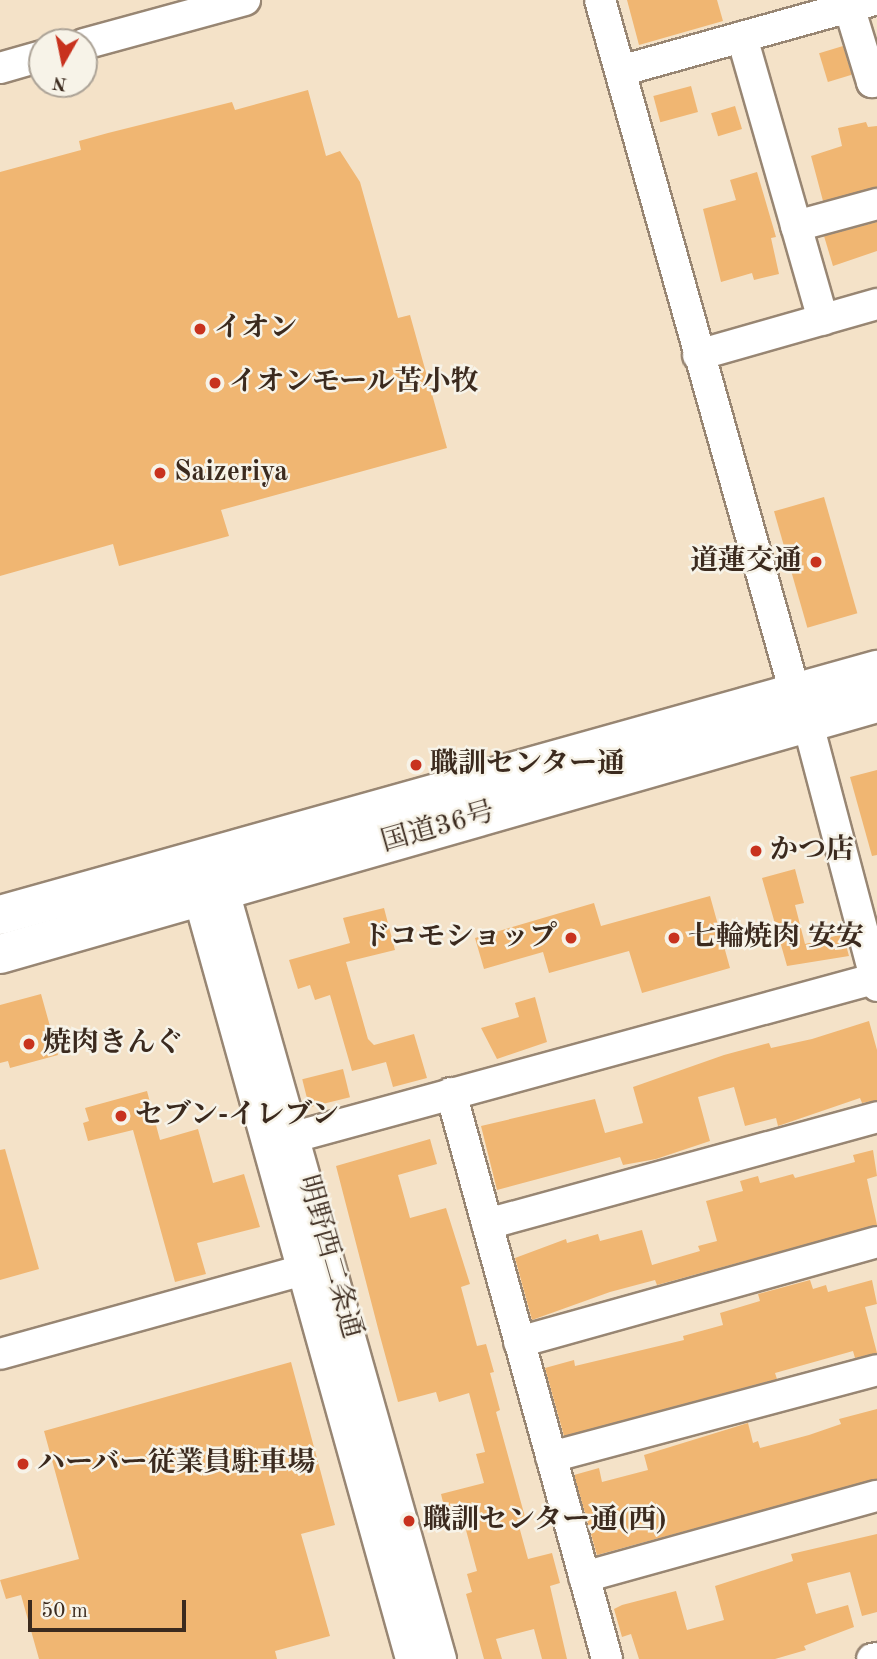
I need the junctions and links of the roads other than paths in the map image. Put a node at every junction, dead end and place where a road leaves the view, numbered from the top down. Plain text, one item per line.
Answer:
1 (245, 0) edge
2 (600, 0) edge
3 (857, 2) edge
4 (742, 37) junction
5 (98, 40) edge
6 (28, 60) edge
7 (0, 68) edge
8 (620, 71) junction
9 (877, 80) edge
10 (877, 204) edge
11 (796, 226) junction
12 (877, 304) edge
13 (823, 320) junction
14 (698, 355) junction
15 (877, 670) edge
16 (877, 703) edge
17 (801, 708) junction
18 (206, 876) junction
19 (0, 915) edge
20 (0, 954) edge
21 (876, 981) edge
22 (451, 1093) junction
23 (877, 1117) edge
24 (282, 1141) junction
25 (487, 1224) junction
26 (877, 1241) edge
27 (317, 1266) junction
28 (519, 1342) junction
29 (0, 1354) edge
30 (877, 1370) edge
31 (551, 1457) junction
32 (877, 1496) edge
33 (584, 1577) junction
34 (411, 1659) edge
35 (441, 1659) edge
36 (607, 1659) edge

1 - 5 street
2 - 8 street
3 - 4 street
3 - 9 street
4 - 8 street
4 - 11 street
6 - 7 street
8 - 14 street
10 - 11 street
11 - 13 street
12 - 13 street
13 - 14 street
14 - 17 street
15 - 17 highway, 国道36号
16 - 17 highway, 国道36号
17 - 18 highway, 国道36号
17 - 21 street
18 - 19 highway, 国道36号
18 - 20 highway, 国道36号
18 - 24 street, 明野西二条通
21 - 22 street
22 - 24 street
22 - 25 street
23 - 25 street
24 - 27 street, 明野西二条通
25 - 28 street
26 - 28 street
27 - 29 street
27 - 34 street, 明野西二条通
27 - 35 street, 明野西二条通
28 - 31 street
30 - 31 street
31 - 33 street
32 - 33 street
33 - 36 street

